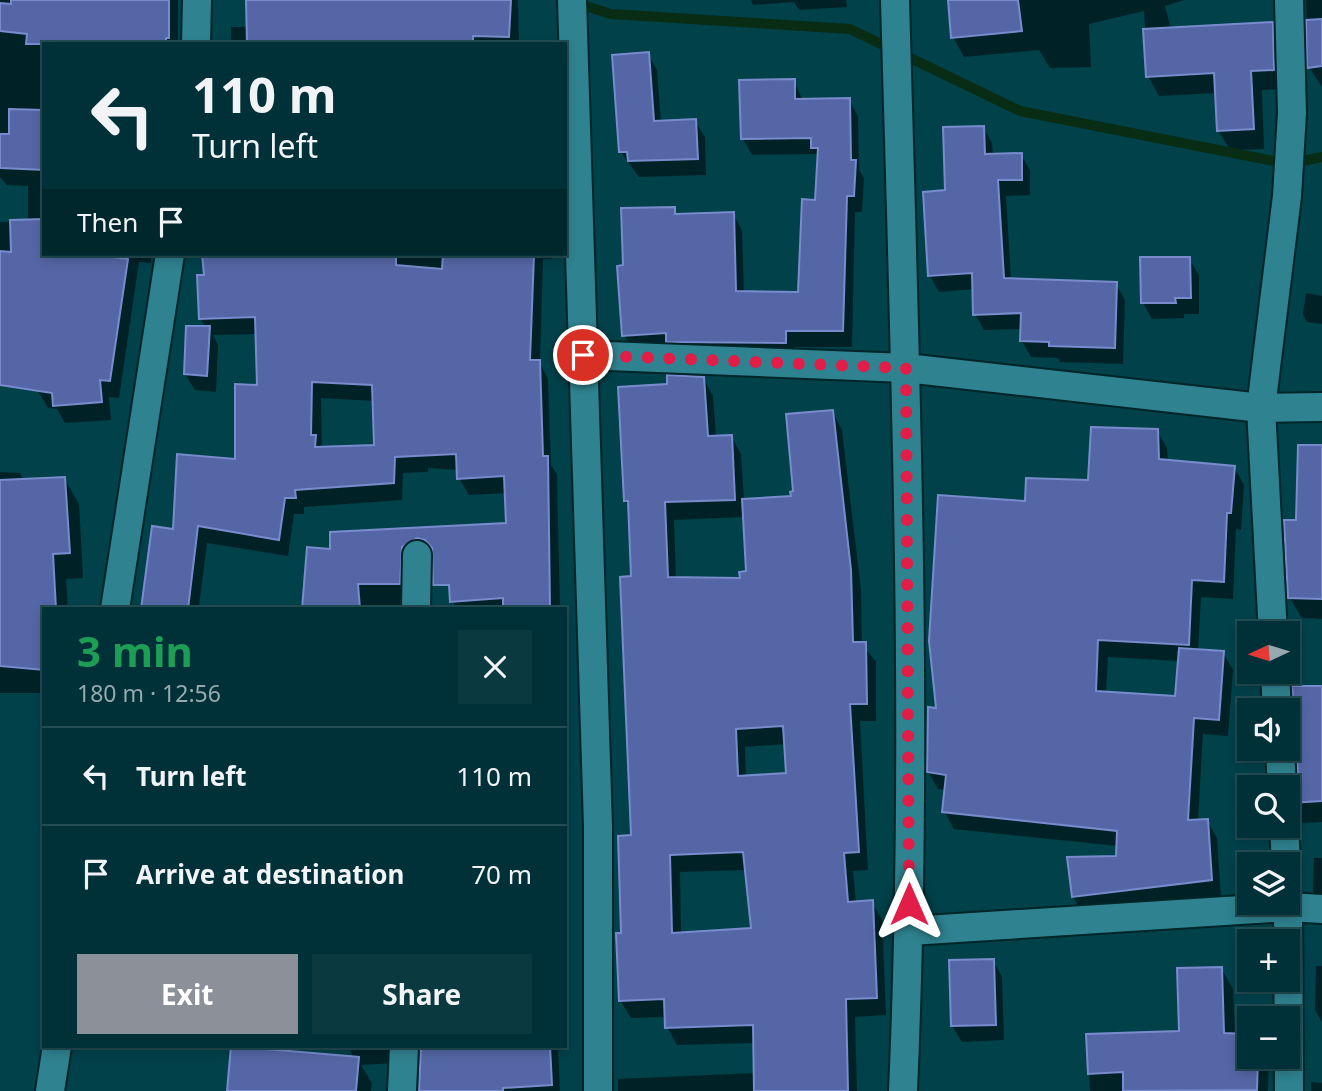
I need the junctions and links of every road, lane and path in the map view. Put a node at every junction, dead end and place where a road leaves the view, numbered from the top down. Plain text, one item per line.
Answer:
1 (197, 0) edge
2 (572, 0) edge
3 (1289, 0) edge
4 (896, 11) edge
5 (196, 42) edge
6 (170, 256) edge
7 (583, 355) junction
8 (906, 368) junction
9 (1322, 407) edge
10 (1261, 408) junction
11 (417, 555) dead end
12 (115, 607) edge
13 (416, 607) edge
14 (1272, 621) edge
15 (1300, 906) edge
16 (1237, 909) edge
17 (1322, 909) edge
18 (1288, 915) edge
19 (910, 931) junction
20 (57, 1048) edge
21 (404, 1048) edge
22 (50, 1091) edge
23 (402, 1091) edge
24 (597, 1091) edge
25 (903, 1091) edge
26 (1289, 1091) edge

1 - 5 street
2 - 7 street
3 - 10 street
4 - 8 street
6 - 12 street
7 - 8 street
7 - 24 street
8 - 10 street
8 - 19 street
9 - 10 street
10 - 14 street
11 - 13 street
15 - 17 street
16 - 19 street
18 - 26 street
19 - 25 street
20 - 22 street
21 - 23 street

